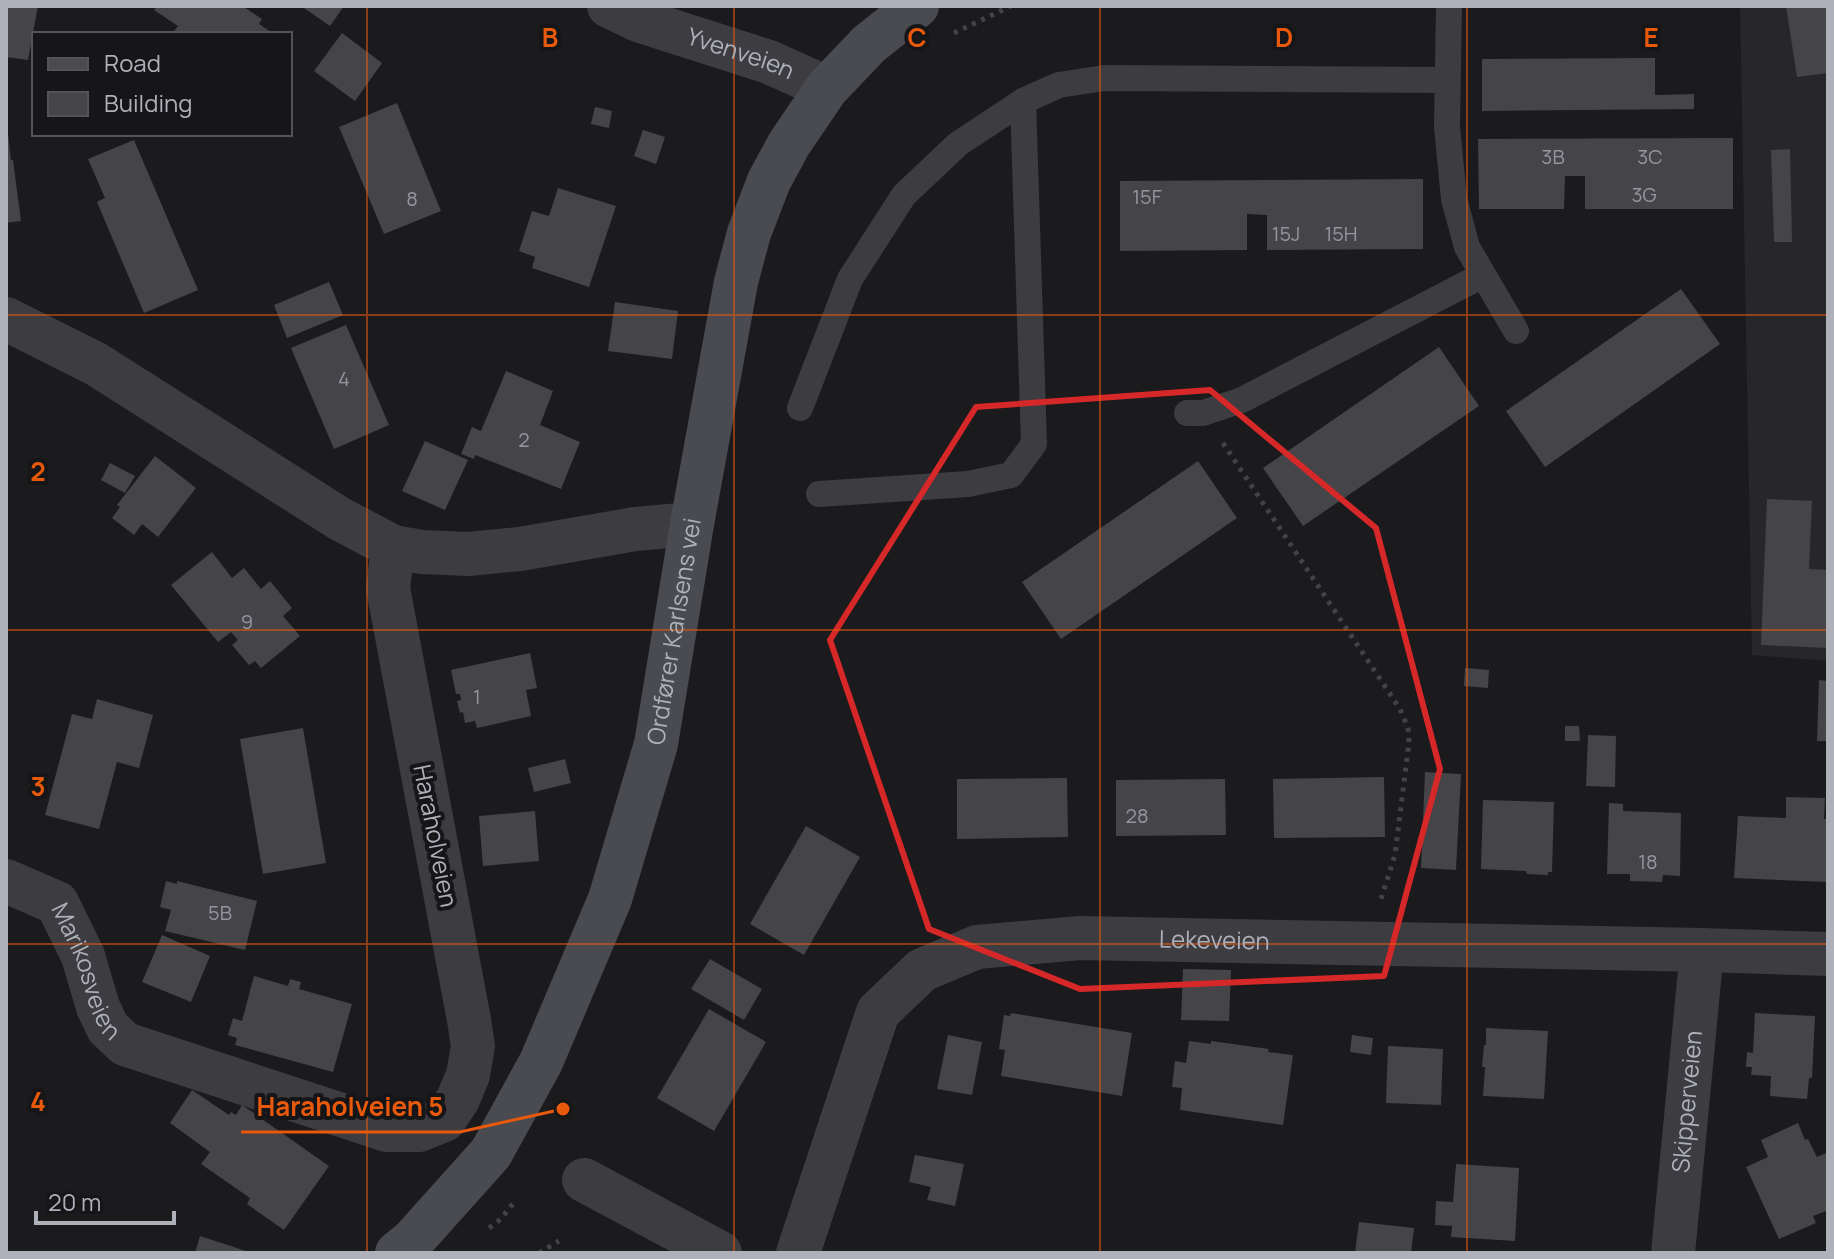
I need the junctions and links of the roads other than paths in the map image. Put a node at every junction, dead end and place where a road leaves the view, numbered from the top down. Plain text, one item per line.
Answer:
1 (609, 6) edge
2 (917, 6) edge
3 (1449, 6) edge
4 (1448, 80) junction
5 (827, 88) junction
6 (1023, 101) junction
7 (1483, 275) junction
8 (6, 319) edge
9 (1516, 331) dead end
10 (800, 408) dead end
11 (1195, 413) road end
12 (819, 494) dead end
13 (692, 524) junction
14 (393, 547) junction
15 (6, 881) edge
16 (1702, 950) junction
17 (1828, 954) edge
18 (444, 1120) joint
19 (584, 1180) dead end
20 (397, 1253) edge
21 (720, 1253) edge
22 (798, 1253) edge
23 (1673, 1253) edge

1 - 5 street, Yvenveien
2 - 5 street, Ordfører Karlsens vei
3 - 4 lane
4 - 6 lane
4 - 7 lane
5 - 13 street, Ordfører Karlsens vei
6 - 10 lane
6 - 12 lane
7 - 9 lane
7 - 11 lane
8 - 14 street
13 - 14 street
13 - 20 street, Ordfører Karlsens vei
14 - 18 street, Haraholveien
15 - 18 street, Marikosveien
16 - 17 street, Lekeveien
16 - 22 street, Lekeveien
16 - 23 street, Skipperveien
19 - 21 street

